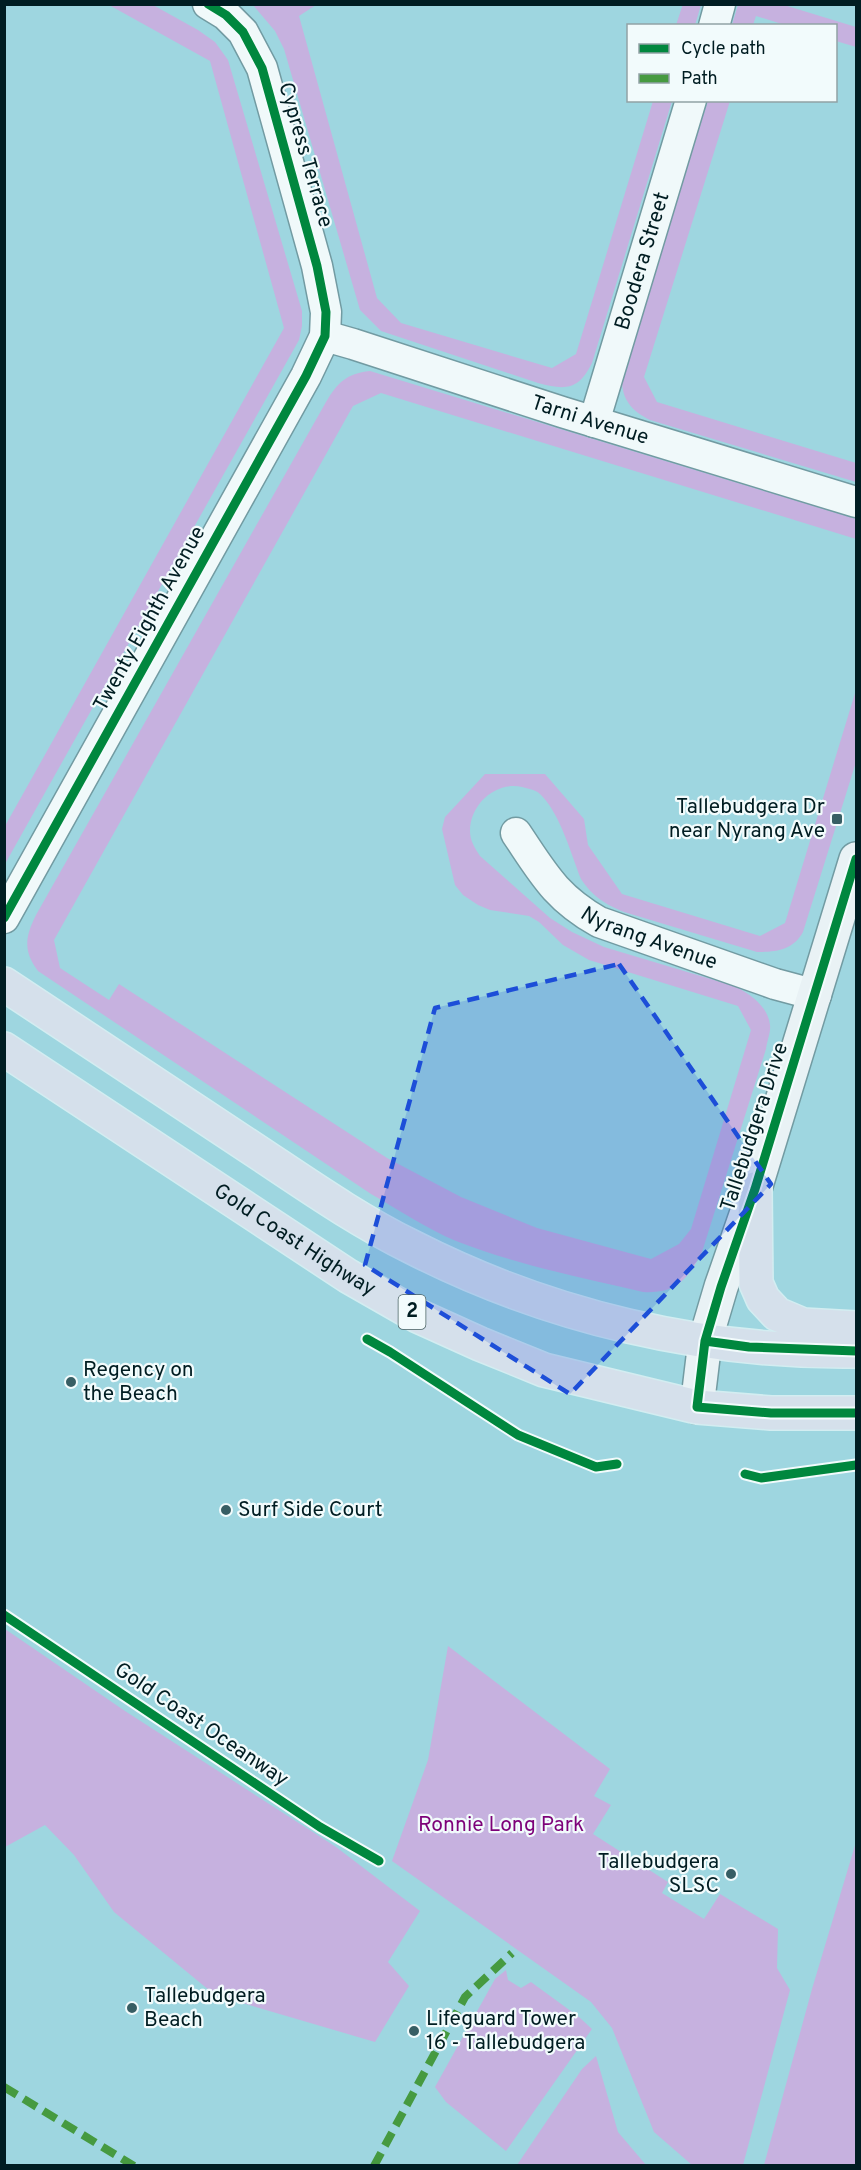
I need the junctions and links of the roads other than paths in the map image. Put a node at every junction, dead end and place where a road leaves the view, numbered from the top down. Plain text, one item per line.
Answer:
1 (208, 4) edge
2 (720, 4) edge
3 (715, 24) edge
4 (690, 102) edge
5 (325, 336) junction
6 (594, 422) junction
7 (856, 502) edge
8 (516, 833) dead end
9 (856, 859) edge
10 (4, 918) edge
11 (4, 984) edge
12 (816, 995) junction
13 (4, 1048) edge
14 (755, 1189) junction
15 (856, 1328) edge
16 (705, 1341) junction
17 (856, 1351) edge
18 (697, 1407) junction
19 (856, 1413) edge

1 - 5 street, Cypress Terrace
2 - 3 street
4 - 6 street, Boodera Street
5 - 6 street, Tarni Avenue
5 - 10 street, Twenty Eighth Avenue
6 - 7 street, Tarni Avenue
8 - 12 street, Nyrang Avenue
9 - 12 street, Tallebudgera Drive
11 - 16 highway
12 - 14 street, Tallebudgera Drive
13 - 18 highway, Gold Coast Highway / 2
14 - 15 highway
14 - 16 street, Tallebudgera Drive
16 - 17 highway
16 - 18 street, Tallebudgera Drive
18 - 19 highway, Gold Coast Highway / 2

